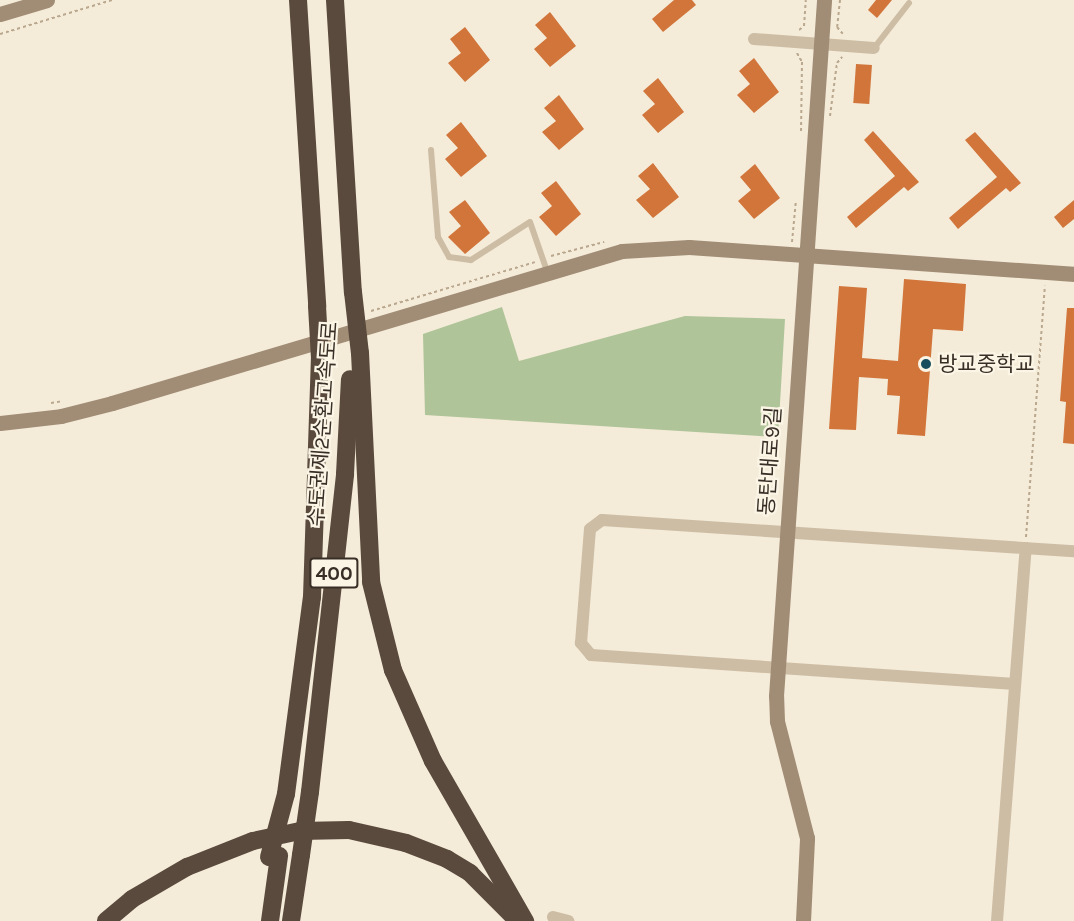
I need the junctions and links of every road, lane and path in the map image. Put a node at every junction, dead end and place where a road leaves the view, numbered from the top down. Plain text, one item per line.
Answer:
1 (47, 0) edge
2 (112, 0) edge
3 (298, 0) edge
4 (335, 0) edge
5 (806, 0) edge
6 (824, 0) edge
7 (840, 0) edge
8 (909, 3) dead end
9 (0, 14) edge
10 (799, 30) dead end
11 (0, 33) edge
12 (844, 34) dead end
13 (754, 39) dead end
14 (823, 45) junction
15 (874, 48) joint
16 (797, 56) dead end
17 (842, 58) dead end
18 (829, 122) dead end
19 (802, 139) dead end
20 (431, 150) dead end
21 (796, 196) dead end
22 (608, 241) dead end
23 (781, 241) dead end
24 (804, 255) junction
25 (547, 271) junction
26 (1074, 274) edge
27 (1045, 286) dead end
28 (365, 313) dead end
29 (355, 353) junction
30 (69, 400) dead end
31 (42, 405) dead end
32 (0, 423) edge
33 (787, 532) junction
34 (1026, 548) junction
35 (1074, 551) edge
36 (777, 668) junction
37 (1015, 684) junction
38 (274, 857) junction
39 (553, 917) dead end
40 (106, 921) edge
41 (258, 921) edge
42 (270, 921) edge
43 (291, 921) edge
44 (518, 921) edge
45 (525, 921) edge
46 (568, 921) edge
47 (803, 921) edge
48 (997, 921) edge

1 - 9 street
2 - 11 path
3 - 38 highway, 수도권제2순환고속도로 / 400, bridge
4 - 29 highway, bridge
5 - 10 path
6 - 14 street, 동탄대로9길
7 - 12 path
8 - 15 lane
13 - 14 street
14 - 15 street
14 - 24 street, 동탄대로9길
16 - 19 path
17 - 18 path
20 - 25 lane
21 - 23 path
22 - 28 path
24 - 25 street
24 - 26 street
24 - 33 street, 동탄대로9길
25 - 32 street
27 - 34 path
29 - 43 highway, 수도권제2순환고속도로 / 400, bridge
29 - 45 highway
30 - 31 path
33 - 34 street
33 - 36 street, 동탄대로9길
33 - 36 street
34 - 35 street
34 - 37 street
36 - 37 street
36 - 47 street, 동탄대로9길
37 - 48 street
38 - 41 highway
38 - 42 highway
39 - 46 street
40 - 44 highway

